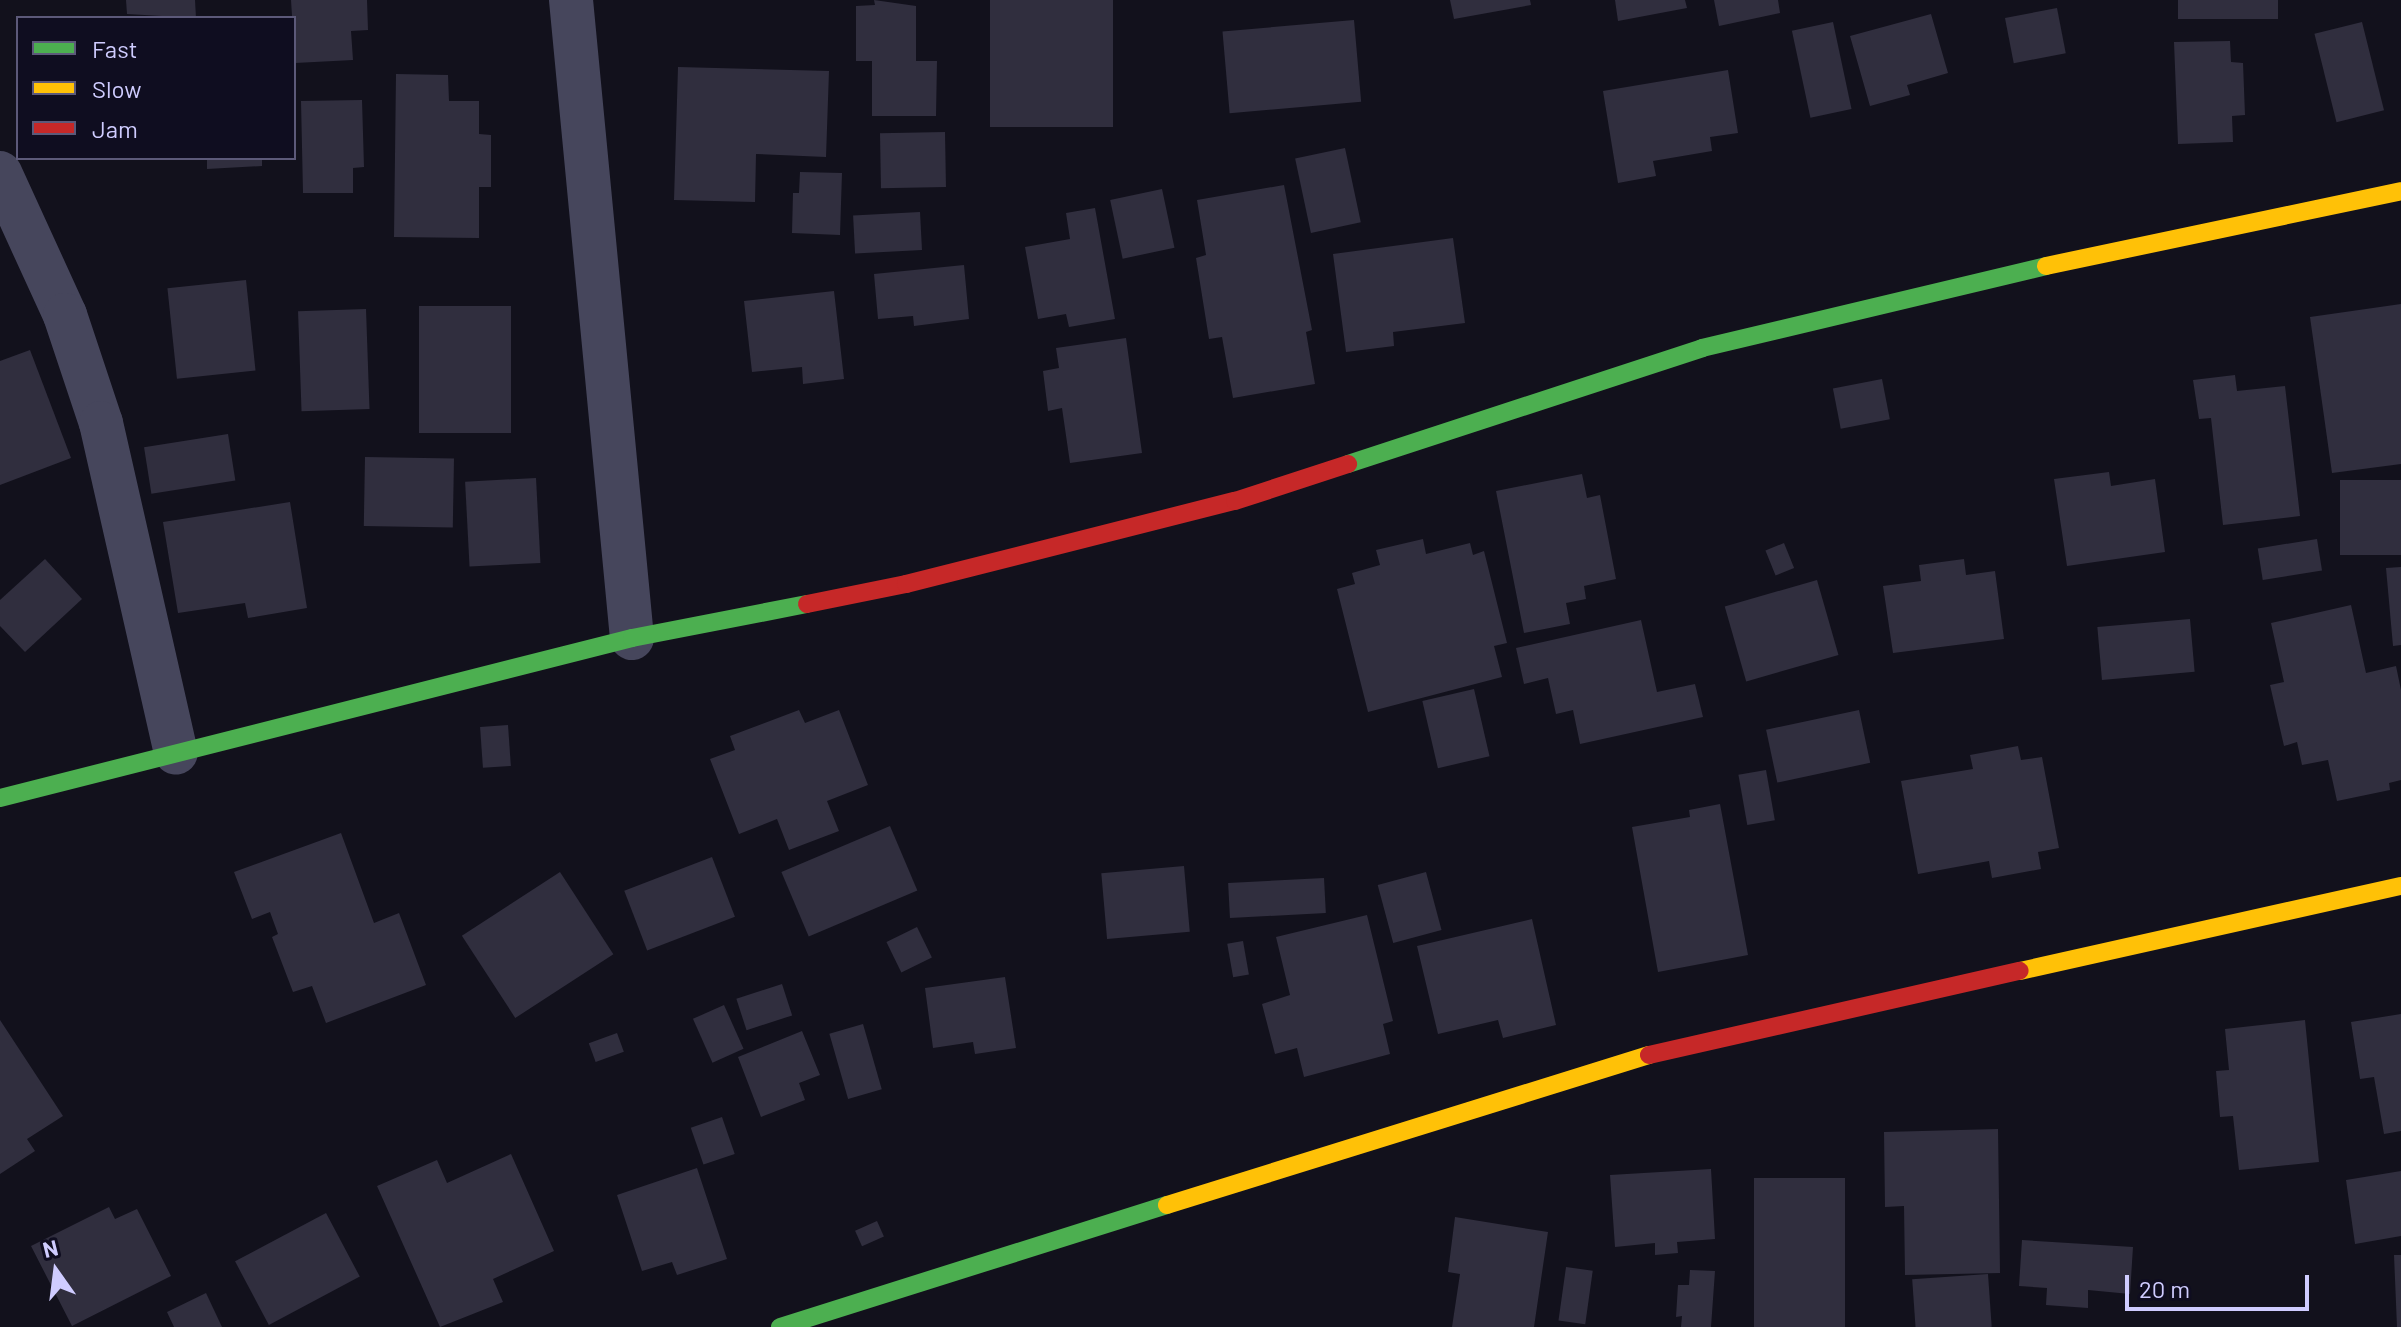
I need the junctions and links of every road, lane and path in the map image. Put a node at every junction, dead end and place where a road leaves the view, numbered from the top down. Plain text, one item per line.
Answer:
1 (571, 0) edge
2 (0, 173) edge
3 (2401, 191) edge
4 (632, 638) junction
5 (176, 753) junction
6 (0, 798) edge
7 (2401, 886) edge
8 (780, 1327) edge

1 - 4 street
2 - 5 street
3 - 4 street
4 - 5 street
5 - 6 street
7 - 8 street

